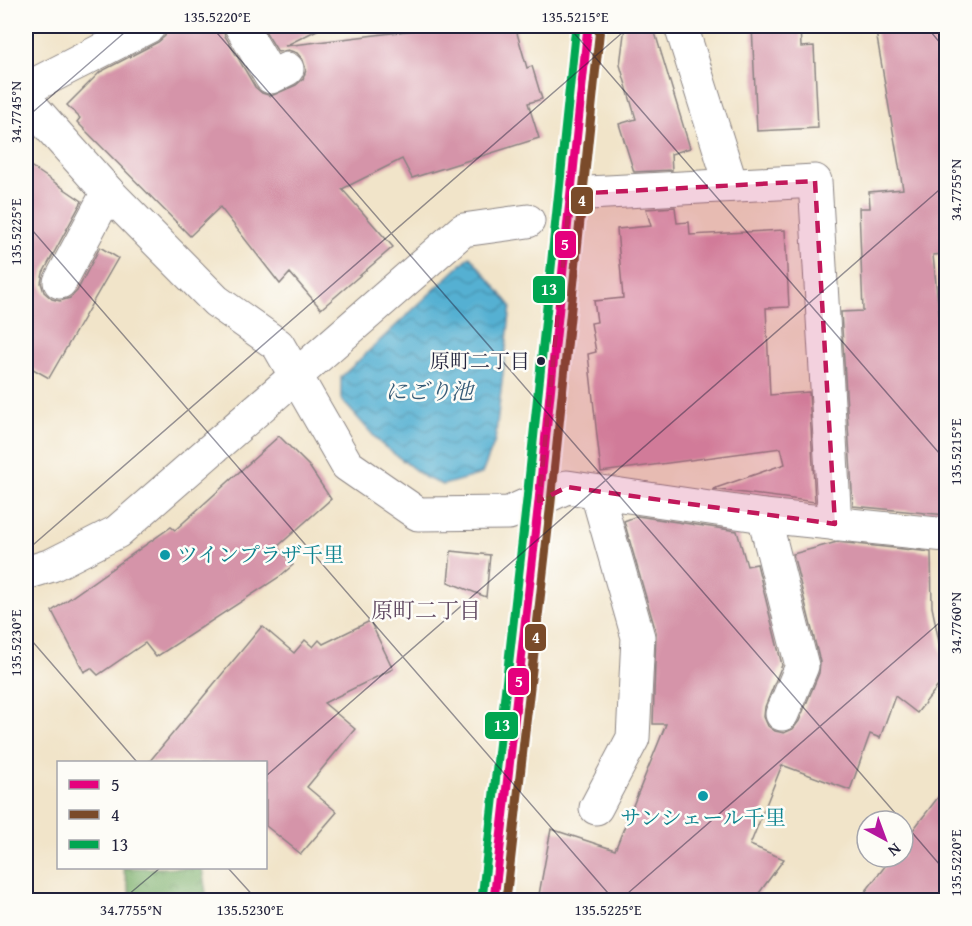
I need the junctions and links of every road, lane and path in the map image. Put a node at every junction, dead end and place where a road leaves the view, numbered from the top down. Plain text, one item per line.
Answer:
1 (149, 26) edge
2 (241, 26) edge
3 (588, 26) edge
4 (681, 26) edge
5 (287, 69) dead end
6 (26, 89) edge
7 (26, 100) edge
8 (732, 185) junction
9 (108, 192) junction
10 (570, 194) junction
11 (528, 221) dead end
12 (60, 282) dead end
13 (296, 377) junction
14 (597, 493) junction
15 (539, 501) junction
16 (764, 516) junction
17 (835, 524) junction
18 (946, 535) edge
19 (26, 573) edge
20 (782, 714) dead end
21 (596, 808) dead end
22 (494, 900) edge

1 - 6 street
2 - 5 street
3 - 10 street
4 - 8 street
7 - 9 street
8 - 10 street
8 - 17 street
9 - 12 street
9 - 13 street
10 - 15 street
11 - 13 street
13 - 15 street
13 - 19 street
14 - 15 street
14 - 16 street
14 - 21 street
15 - 22 street
16 - 17 street
16 - 20 street
17 - 18 street

